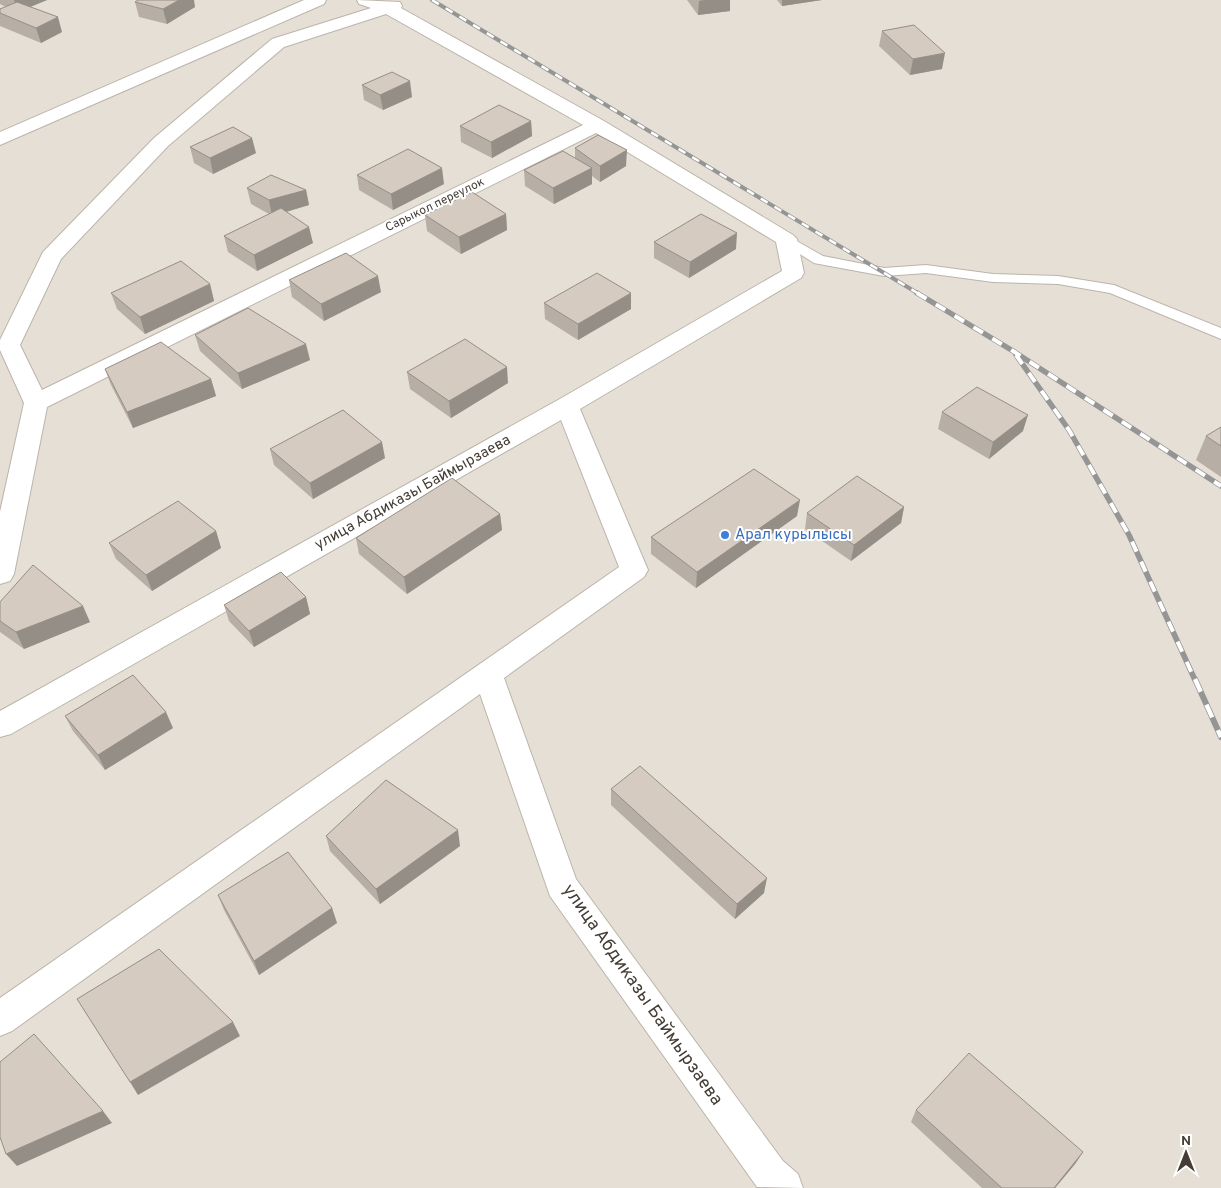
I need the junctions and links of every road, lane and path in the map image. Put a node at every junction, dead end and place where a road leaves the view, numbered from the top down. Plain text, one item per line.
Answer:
1 (318, 0) edge
2 (365, 0) edge
3 (412, 0) edge
4 (388, 8) junction
5 (597, 125) junction
6 (0, 138) edge
7 (786, 239) junction
8 (1221, 334) edge
9 (36, 403) junction
10 (567, 406) junction
11 (0, 574) edge
12 (488, 674) junction
13 (0, 725) edge
14 (0, 1019) edge
15 (784, 1188) edge

1 - 6 street
2 - 4 street
3 - 4 street
4 - 5 street
4 - 9 street
5 - 7 street
5 - 9 street, Сарыкол переулок
7 - 8 lane
7 - 10 street, улица Абдиказы Баймырзаева
9 - 11 street
10 - 12 street
10 - 13 street, улица Абдиказы Баймырзаева
12 - 14 street
12 - 15 street, улица Абдиказы Баймырзаева

